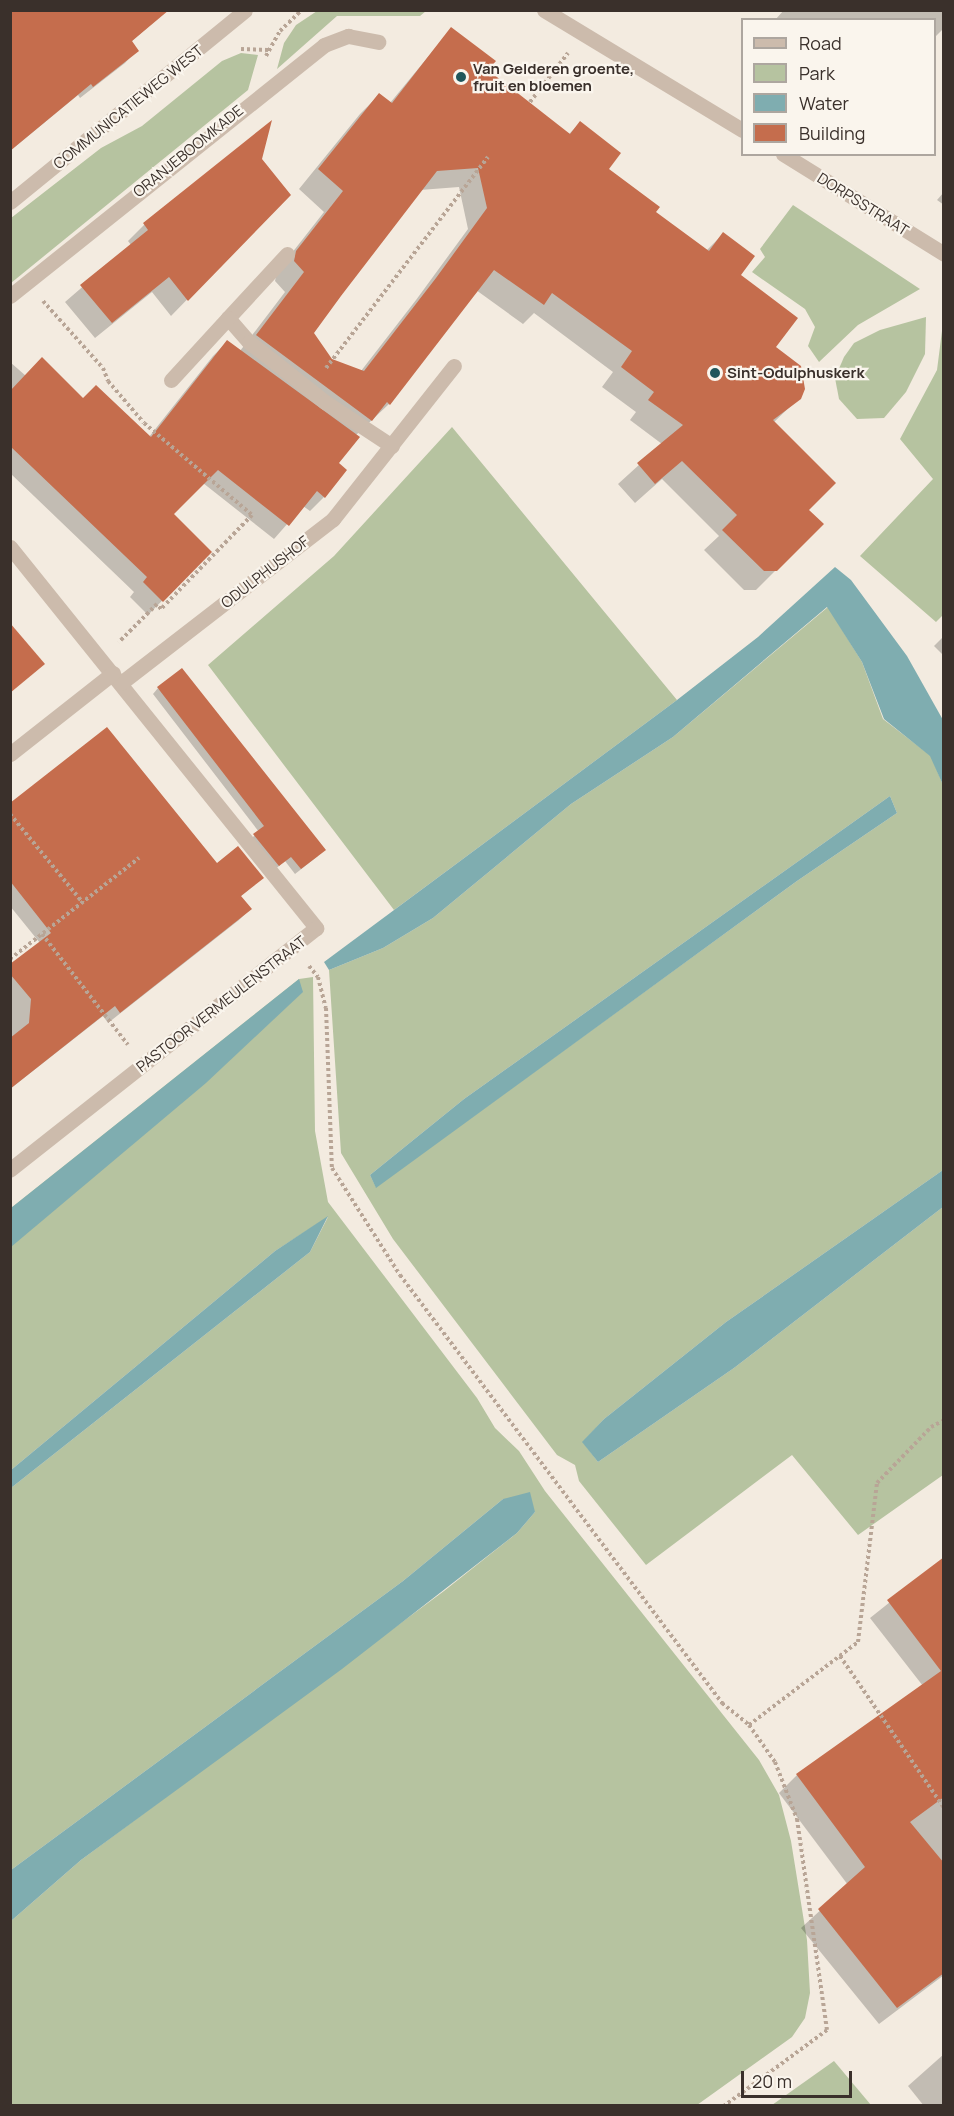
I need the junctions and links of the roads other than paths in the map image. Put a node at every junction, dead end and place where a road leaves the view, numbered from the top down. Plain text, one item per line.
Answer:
1 (245, 10) edge
2 (544, 10) edge
3 (378, 42) dead end
4 (741, 129) edge
5 (786, 156) edge
6 (10, 202) edge
7 (944, 254) edge
8 (287, 255) dead end
9 (10, 296) edge
10 (228, 318) junction
11 (454, 366) dead end
12 (171, 380) dead end
13 (392, 446) junction
14 (10, 547) edge
15 (117, 678) junction
16 (10, 754) edge
17 (10, 1170) edge

1 - 6 street, COMMUNICATIEWEG WEST
2 - 4 street
3 - 9 street, ORANJEBOOMKADE
5 - 7 street, DORPSSTRAAT
8 - 10 street
10 - 12 street
10 - 13 street
11 - 13 street, ODULPHUSHOF
13 - 15 street, ODULPHUSHOF
14 - 15 street
15 - 16 street, ODULPHUSHOF
15 - 17 street, PASTOOR VERMEULENSTRAAT

